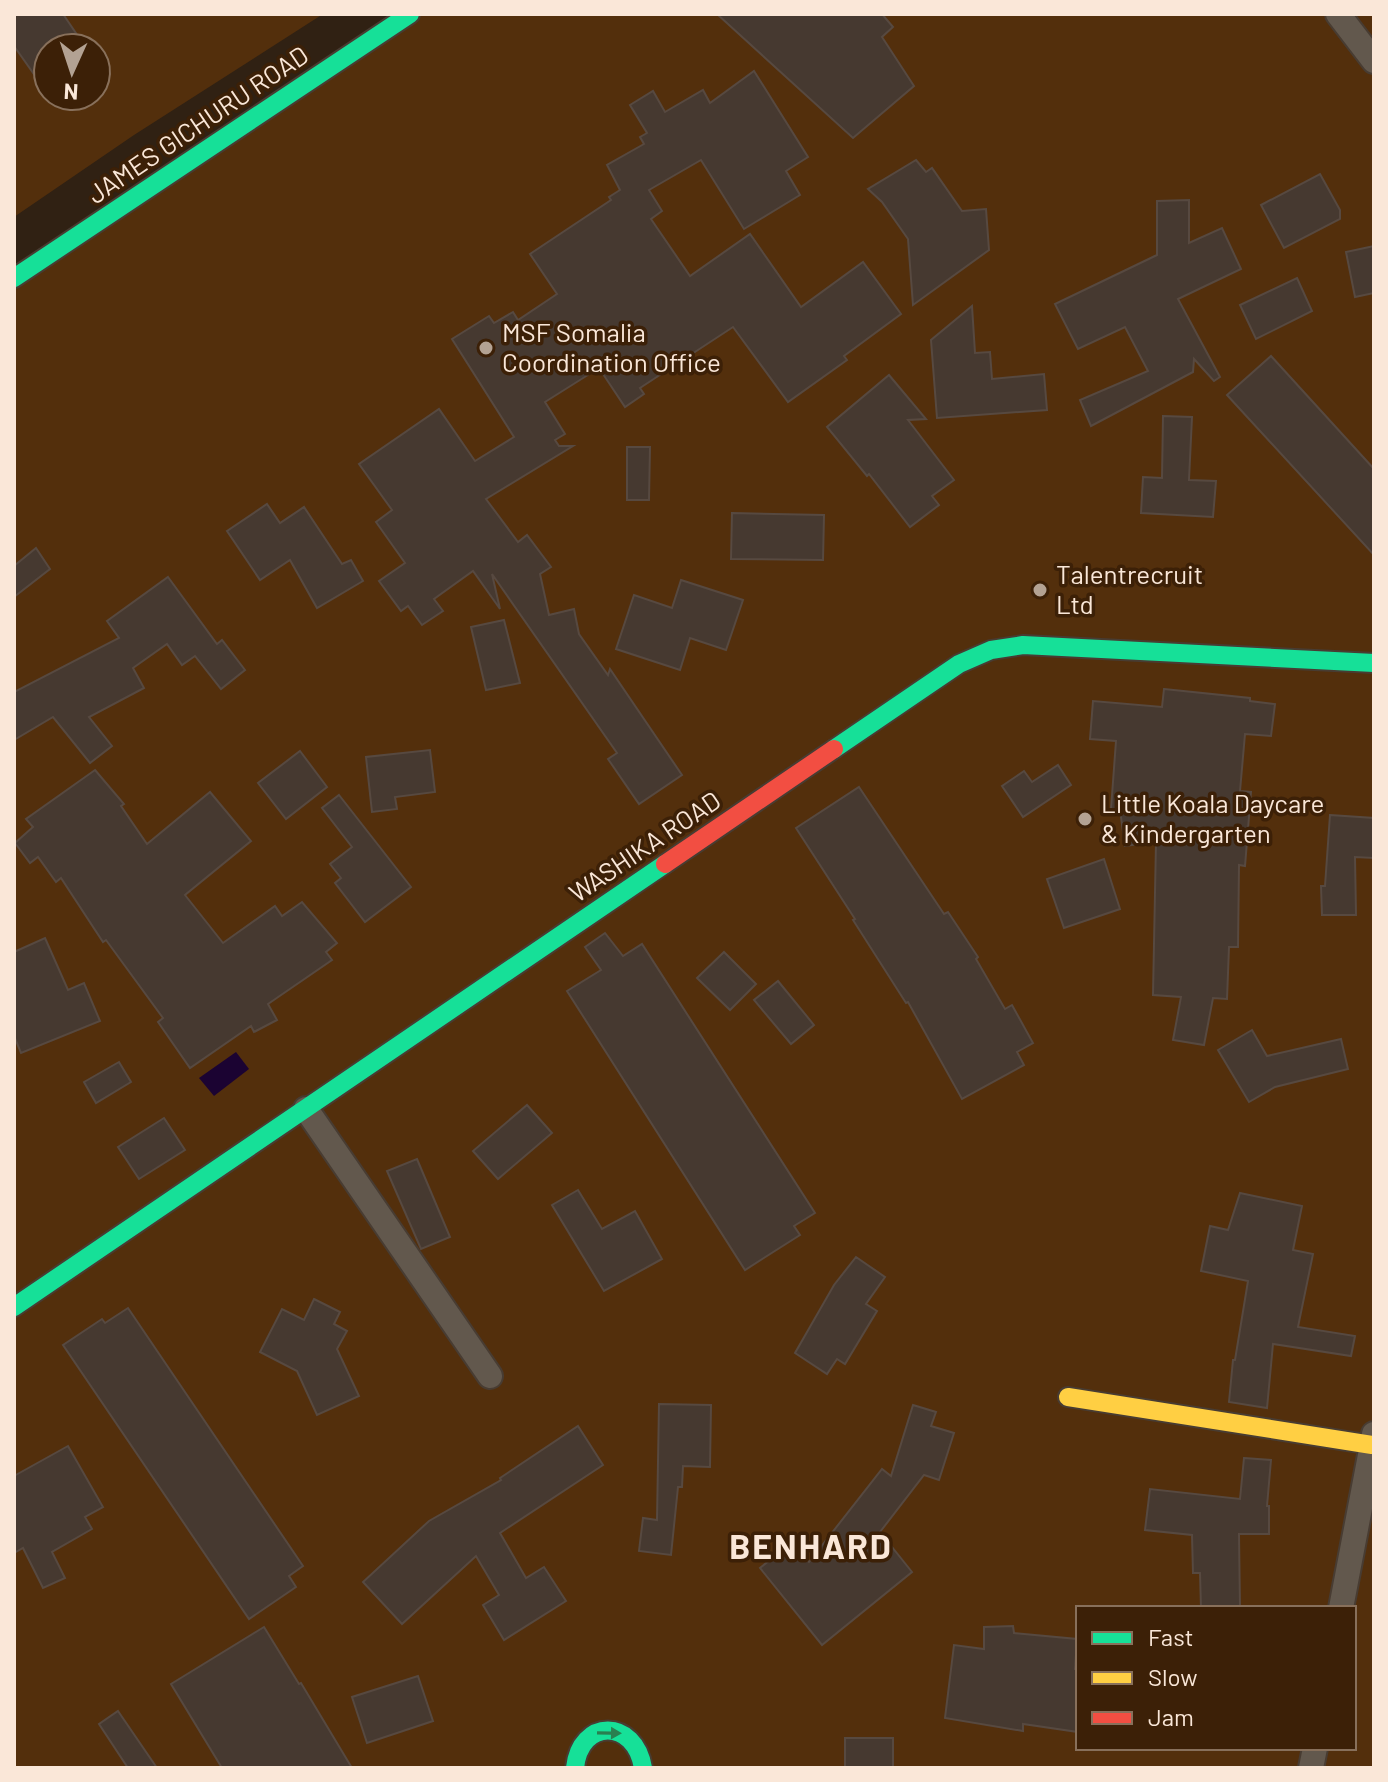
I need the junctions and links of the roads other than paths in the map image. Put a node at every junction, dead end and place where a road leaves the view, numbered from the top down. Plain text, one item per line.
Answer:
1 (410, 14) edge
2 (1338, 14) edge
3 (1374, 61) edge
4 (14, 278) edge
5 (1374, 663) edge
6 (306, 1109) junction
7 (14, 1307) edge
8 (490, 1376) dead end
9 (1068, 1397) dead end
10 (1373, 1439) edge
11 (1341, 1606) edge
12 (575, 1768) edge
13 (643, 1768) edge

1 - 4 street, JAMES GICHURU ROAD
2 - 3 street
5 - 6 street, WASHIKA ROAD
6 - 7 street, WASHIKA ROAD
6 - 8 street
9 - 10 street
10 - 11 street
12 -> 13 street

